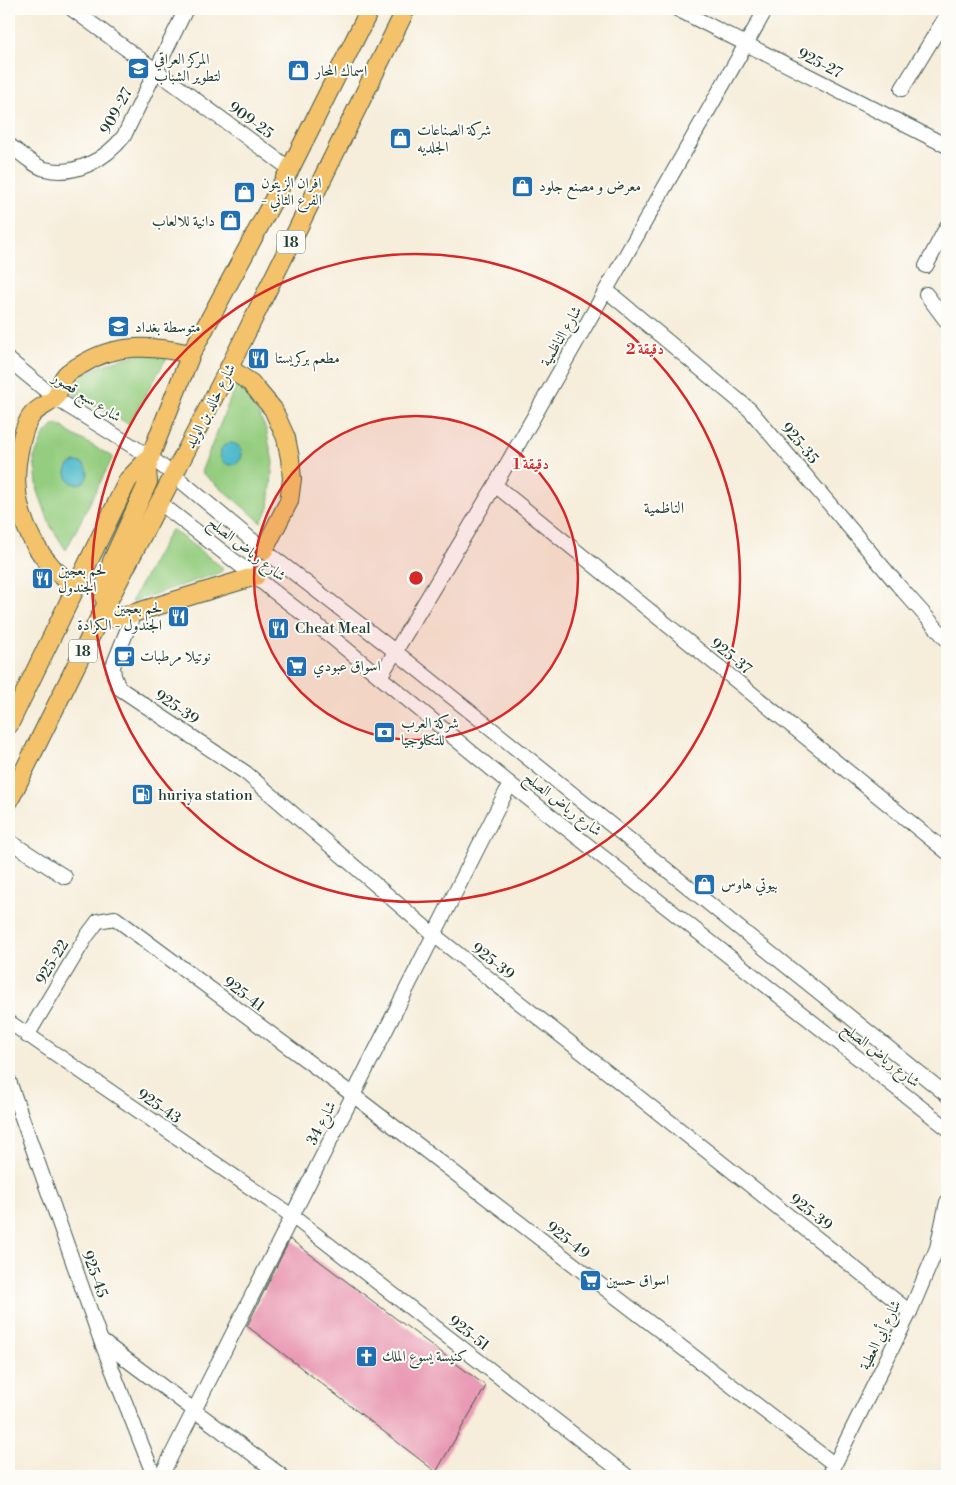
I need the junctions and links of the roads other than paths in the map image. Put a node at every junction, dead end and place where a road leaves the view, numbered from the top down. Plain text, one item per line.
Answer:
1 (72, 9) edge
2 (186, 9) edge
3 (370, 9) edge
4 (406, 9) edge
5 (766, 9) edge
6 (682, 10) edge
7 (947, 15) edge
8 (746, 44) junction
9 (156, 70) junction
10 (902, 89) dead end
11 (9, 145) edge
12 (947, 146) edge
13 (290, 169) junction
14 (947, 226) edge
15 (926, 266) dead end
16 (606, 290) junction
17 (926, 294) dead end
18 (947, 322) edge
19 (191, 354) junction
20 (9, 360) edge
21 (229, 368) junction
22 (55, 398) junction
23 (155, 462) junction
24 (175, 476) junction
25 (12, 485) edge
26 (495, 485) junction
27 (160, 503) junction
28 (115, 506) junction
29 (134, 512) junction
30 (264, 550) junction
31 (256, 576) junction
32 (75, 586) junction
33 (134, 613) junction
34 (100, 616) junction
35 (947, 640) edge
36 (396, 652) junction
37 (380, 677) junction
38 (9, 725) edge
39 (510, 784) junction
40 (9, 801) edge
41 (9, 841) edge
42 (947, 852) edge
43 (66, 877) dead end
44 (115, 918) joint
45 (434, 935) junction
46 (818, 992) junction
47 (803, 1014) junction
48 (9, 1022) edge
49 (27, 1036) junction
50 (9, 1081) edge
51 (353, 1095) junction
52 (947, 1095) edge
53 (947, 1128) edge
54 (947, 1202) edge
55 (292, 1216) junction
56 (910, 1312) junction
57 (101, 1341) junction
58 (194, 1410) junction
59 (832, 1471) edge
60 (154, 1476) edge
61 (161, 1476) edge
62 (282, 1476) edge
63 (627, 1476) edge

1 - 9 street, 909-25
2 - 9 street, 909-27
3 - 13 main road, 18
4 - 21 main road, شارع خالد بن الوليد / 18
5 - 8 street, شارع الناظمية
6 - 8 street, 925-27
7 - 10 street
8 - 12 street, 925-27
8 - 16 street, شارع الناظمية
9 - 11 street, 909-27
9 - 13 street, 909-25
13 - 19 main road, 18
14 - 15 street
16 - 26 street, شارع الناظمية
16 - 35 street, 925-35
17 - 18 street
19 - 22 main road
19 - 23 main road
20 - 22 street, شارع سبع قصور
21 - 24 main road, شارع خالد بن الوليد / 18
21 - 30 main road
22 - 23 street, شارع سبع قصور
22 - 25 main road
23 - 24 street, شارع سبع قصور
23 - 27 main road
23 - 28 main road, 18
23 - 29 main road
24 - 27 main road, شارع خالد بن الوليد / 18
24 - 30 street, شارع رياض الصلح
25 - 32 main road
26 - 36 street, شارع الناظمية
26 - 42 street, 925-37
27 - 31 street, شارع رياض الصلح
27 - 34 main road, شارع خالد بن الوليد / 18
28 - 29 main road
28 - 32 main road, 18
29 - 34 main road
30 - 36 street, شارع رياض الصلح
31 - 33 main road
31 - 37 street, شارع رياض الصلح
32 - 38 main road, 18
33 - 34 main road
33 - 45 street, 925-39
34 - 40 main road, شارع خالد بن الوليد / 18
36 - 37 street, شارع الناظمية
36 - 46 street, شارع رياض الصلح
37 - 39 street, شارع رياض الصلح
39 - 45 street, شارع 34
39 - 47 street, شارع رياض الصلح
41 - 43 street
44 - 49 street, 925-22
44 - 51 street, 925-41
45 - 51 street, شارع 34
45 - 56 street, 925-39
46 - 47 street
46 - 52 street, شارع رياض الصلح
47 - 53 street, شارع رياض الصلح
48 - 49 street, 925-43
49 - 55 street, 925-43
50 - 57 street, 925-45
51 - 55 street, شارع 34
51 - 59 street, 925-49
54 - 56 street, شارع أبي العطية
55 - 58 street, شارع 34
55 - 63 street, 925-51
56 - 59 street, شارع أبي العطية
57 - 58 street
57 - 60 street, 925-45
58 - 61 street, شارع 34
58 - 62 street

